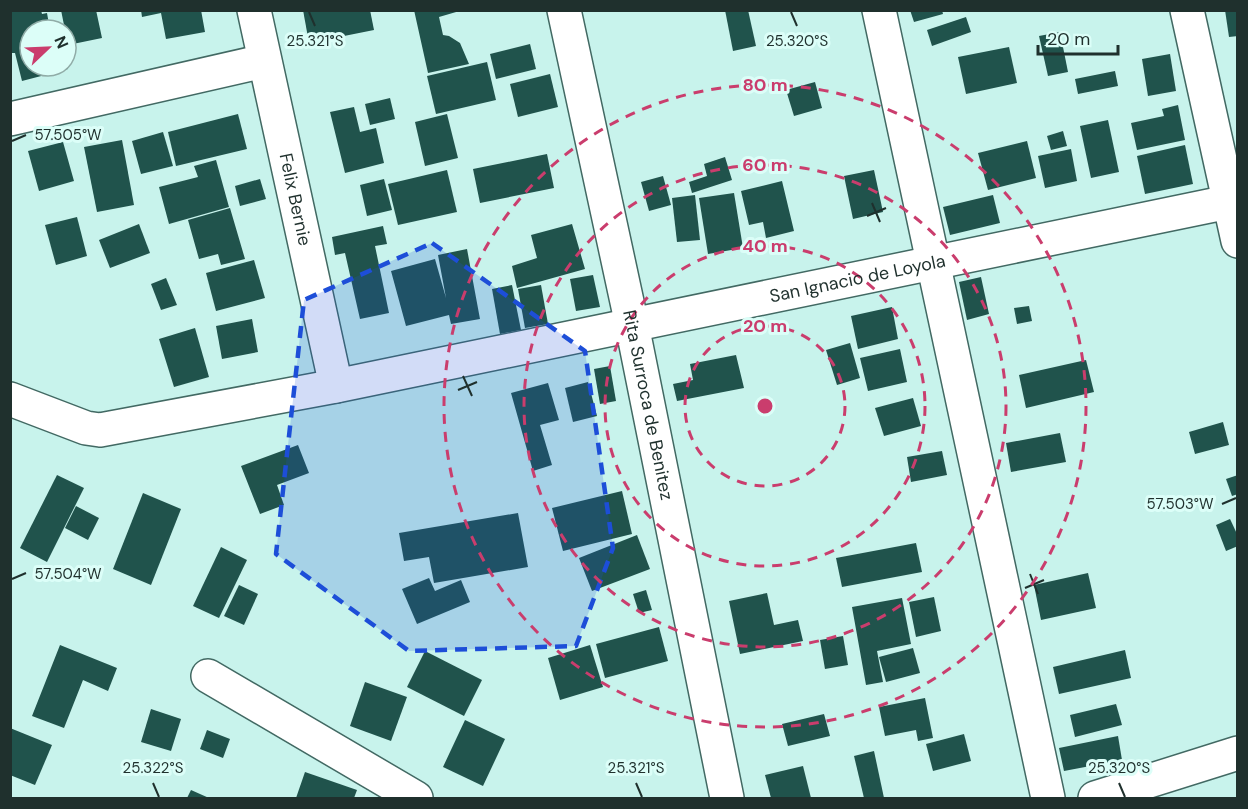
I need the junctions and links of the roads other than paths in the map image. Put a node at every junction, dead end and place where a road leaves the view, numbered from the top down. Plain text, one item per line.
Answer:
1 (254, 10) edge
2 (564, 10) edge
3 (879, 10) edge
4 (1187, 10) edge
5 (264, 61) junction
6 (10, 119) edge
7 (1233, 201) edge
8 (1238, 241) edge
9 (933, 263) junction
10 (632, 325) junction
11 (336, 386) junction
12 (10, 399) edge
13 (208, 676) dead end
14 (1238, 753) edge
15 (722, 792) edge
16 (416, 798) edge
17 (1048, 798) edge
18 (1095, 798) edge

1 - 5 street, Felix Bernie
2 - 10 street, Rita Surroca de Benitez
3 - 9 street
4 - 7 street
5 - 6 street
5 - 11 street, Felix Bernie
7 - 8 street
7 - 9 street, San Ignacio de Loyola
9 - 10 street, San Ignacio de Loyola
9 - 17 street
10 - 11 street, San Ignacio de Loyola
10 - 15 street, Rita Surroca de Benitez
11 - 12 street, San Ignacio de Loyola
13 - 16 street
14 - 18 street

